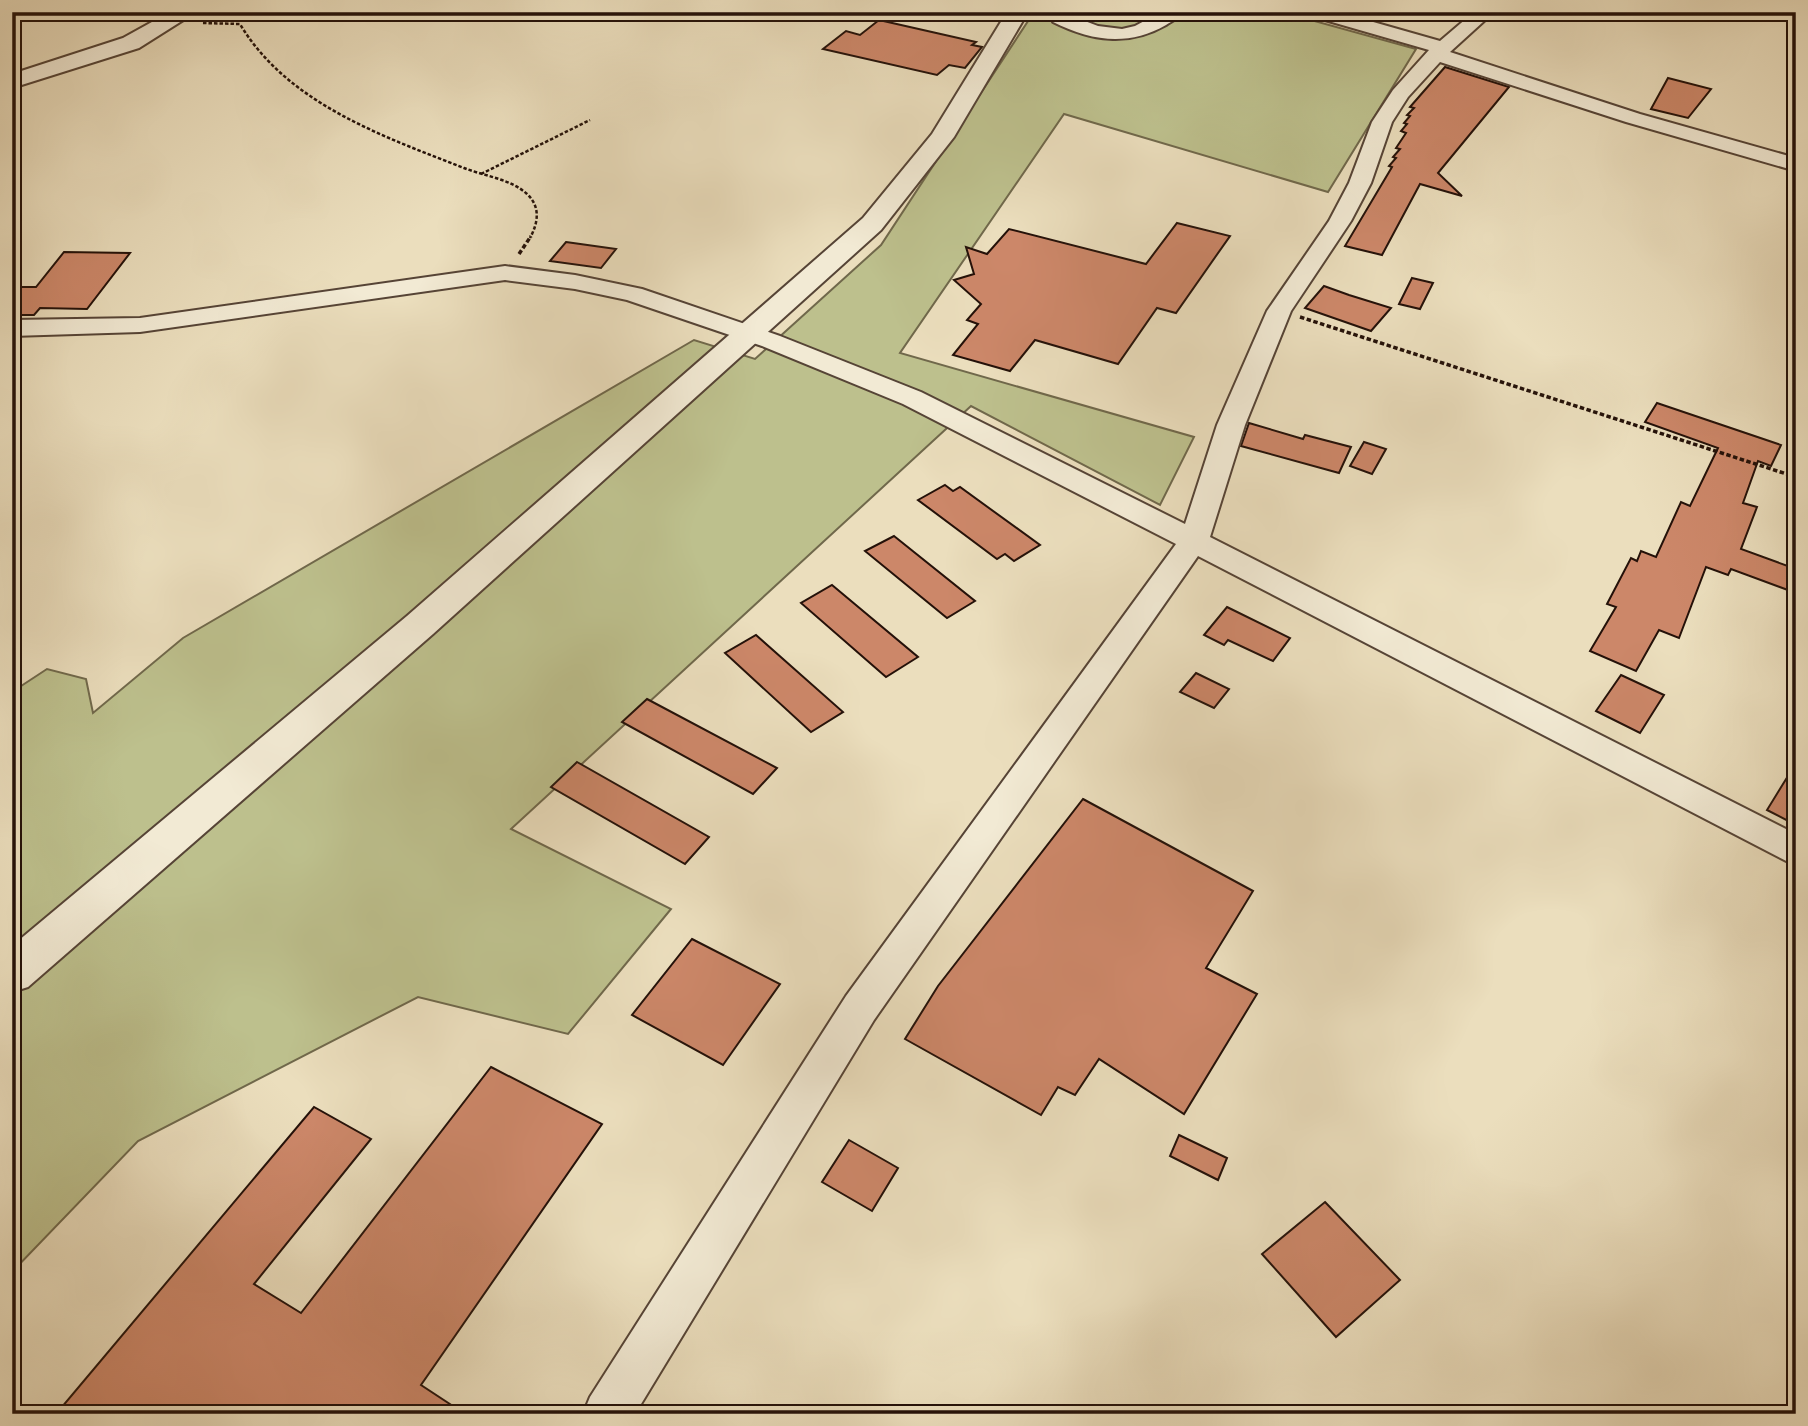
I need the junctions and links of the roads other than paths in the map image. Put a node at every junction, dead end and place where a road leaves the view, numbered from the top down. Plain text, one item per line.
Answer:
1 (1018, 12) edge
2 (1059, 12) edge
3 (1175, 12) edge
4 (1317, 12) edge
5 (1485, 12) edge
6 (181, 16) edge
7 (1440, 51) junction
8 (12, 81) edge
9 (1796, 165) edge
10 (12, 328) edge
11 (745, 334) junction
12 (1194, 540) junction
13 (1796, 851) edge
14 (12, 973) edge
15 (607, 1414) edge

1 - 11 street
2 - 3 street
4 - 7 street
5 - 7 street
6 - 8 street
7 - 9 street
7 - 12 street
10 - 11 street
11 - 12 street
11 - 14 street
12 - 13 street
12 - 15 street

